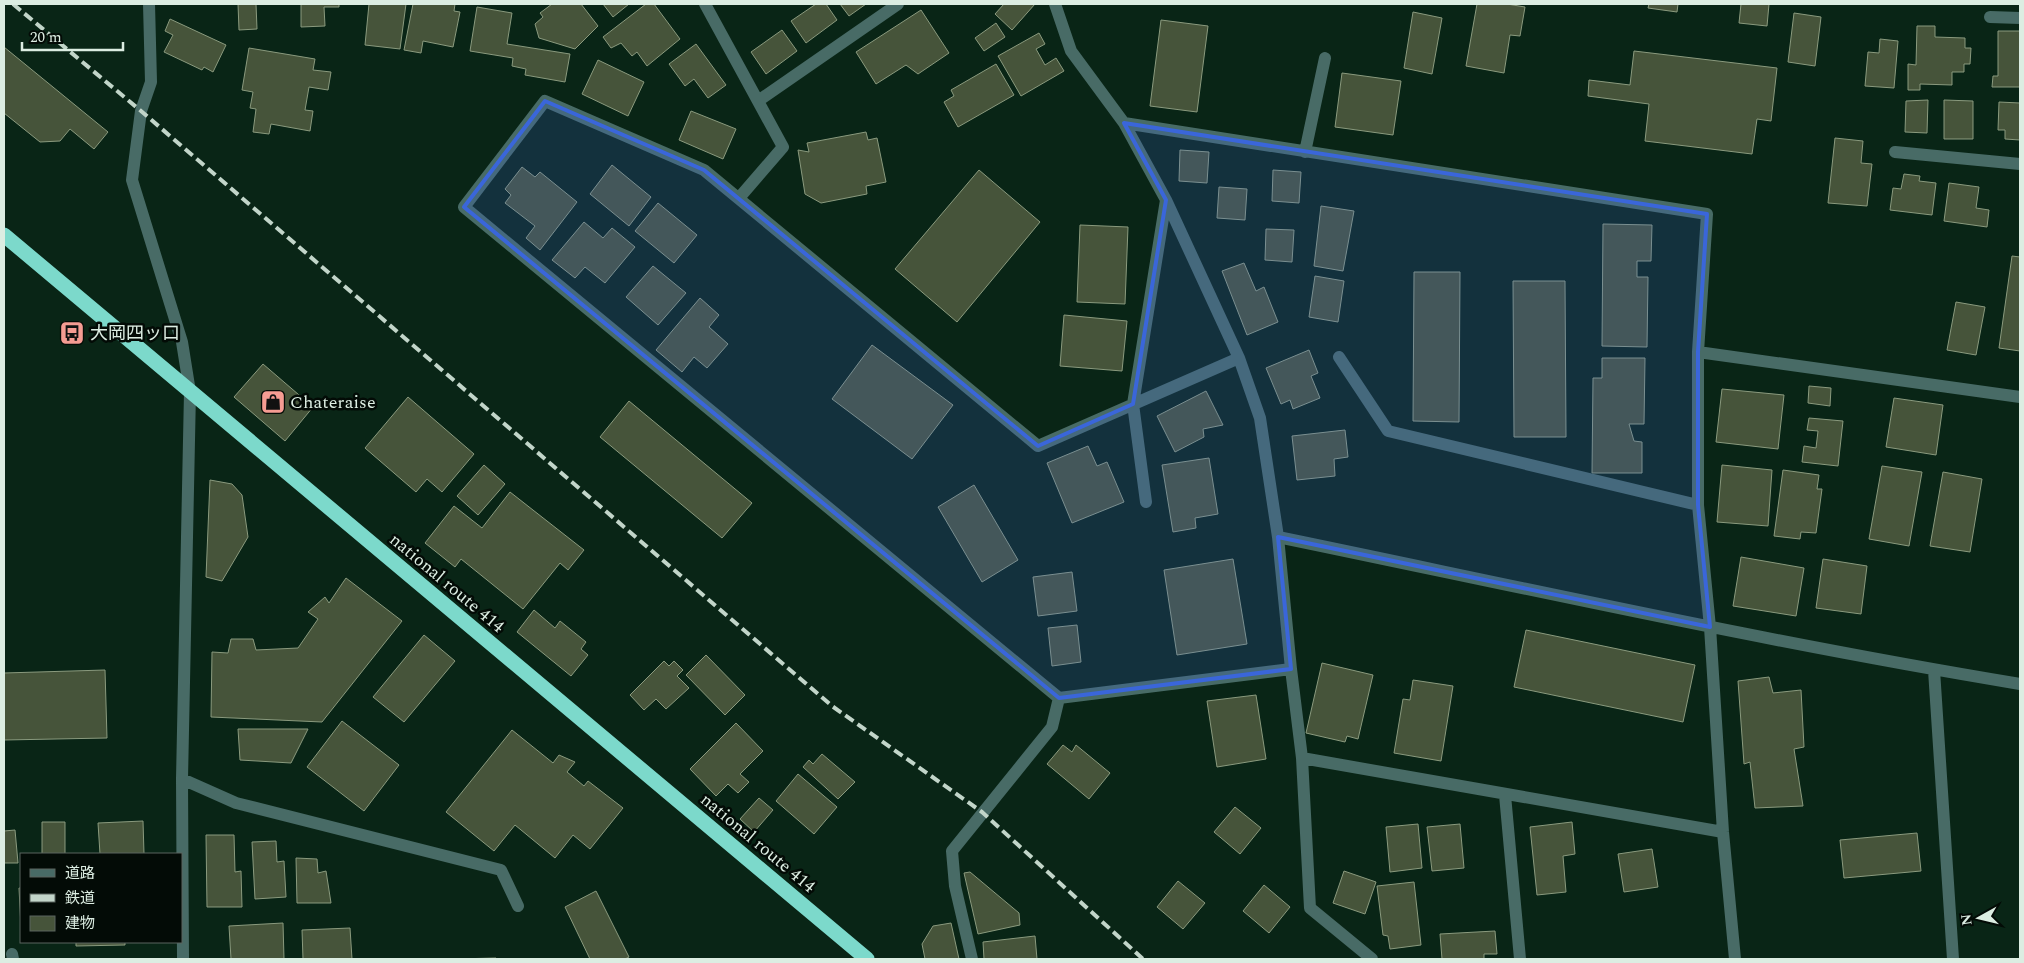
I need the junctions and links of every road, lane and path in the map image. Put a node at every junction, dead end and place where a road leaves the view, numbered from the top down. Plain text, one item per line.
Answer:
1 (149, 4) edge
2 (705, 4) edge
3 (898, 4) edge
4 (1056, 4) edge
5 (1990, 17) dead end
6 (2020, 18) edge
7 (1325, 58) dead end
8 (758, 101) junction
9 (1124, 122) junction
10 (1306, 152) junction
11 (1895, 152) dead end
12 (2020, 164) edge
13 (739, 198) junction
14 (1166, 200) junction
15 (4, 236) edge
16 (1698, 352) junction
17 (1339, 357) dead end
18 (1239, 358) junction
19 (190, 392) junction
20 (2020, 398) edge
21 (1133, 404) junction
22 (1146, 502) dead end
23 (1698, 505) junction
24 (1278, 537) junction
25 (1710, 627) junction
26 (1291, 669) junction
27 (1934, 670) junction
28 (2020, 684) edge
29 (1059, 698) junction
30 (1302, 758) junction
31 (182, 779) junction
32 (1505, 795) junction
33 (1723, 832) junction
34 (518, 906) dead end
35 (183, 959) edge
36 (867, 959) edge
37 (972, 959) edge
38 (1372, 959) edge
39 (1520, 959) edge
40 (1735, 959) edge
41 (1953, 959) edge

1 - 19 street
2 - 8 street
3 - 8 street
4 - 9 street
5 - 6 street
7 - 10 street
8 - 13 street
9 - 10 street
9 - 14 street
10 - 16 street
11 - 12 street
13 - 21 street
13 - 29 street
14 - 18 street
14 - 21 street
15 - 19 highway, national route 414
16 - 20 street
16 - 23 street
17 - 23 street
18 - 21 street
18 - 24 street
19 - 31 street
19 - 36 highway, national route 414
21 - 22 street
23 - 25 street
24 - 25 street
24 - 26 street
25 - 27 street
25 - 33 street
26 - 29 street
26 - 30 street
27 - 28 street
27 - 41 street
29 - 37 street
30 - 32 street
30 - 38 street
31 - 34 street
31 - 35 street
32 - 33 street
32 - 39 street
33 - 40 street

